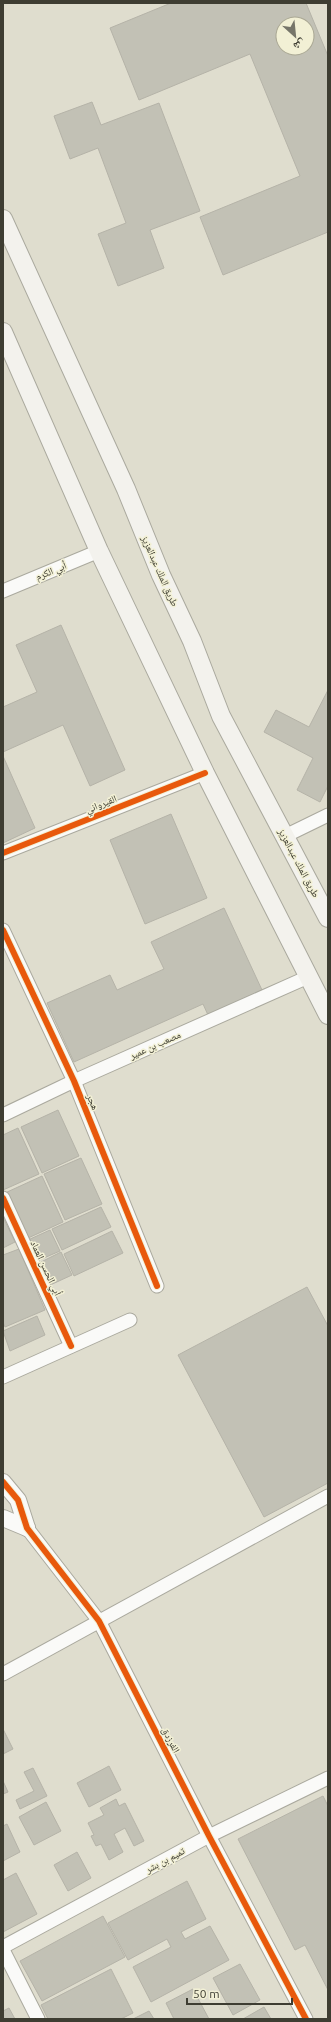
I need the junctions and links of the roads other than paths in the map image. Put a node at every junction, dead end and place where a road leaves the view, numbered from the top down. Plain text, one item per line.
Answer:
1 (3, 219) edge
2 (3, 332) edge
3 (99, 551) junction
4 (3, 591) edge
5 (205, 773) junction
6 (328, 815) edge
7 (285, 836) junction
8 (3, 854) edge
9 (328, 918) edge
10 (3, 930) edge
11 (308, 977) junction
12 (328, 1015) edge
13 (74, 1081) junction
14 (3, 1115) edge
15 (3, 1198) edge
16 (157, 1286) dead end
17 (130, 1320) dead end
18 (71, 1346) junction
19 (3, 1377) edge
20 (3, 1482) edge
21 (328, 1496) edge
22 (3, 1518) edge
23 (27, 1528) junction
24 (99, 1621) junction
25 (3, 1674) edge
26 (328, 1778) edge
27 (209, 1836) junction
28 (3, 1947) edge
29 (3, 1950) edge
30 (38, 2019) edge
31 (306, 2019) edge

1 - 7 main road, طريق الملك عبدالعزيز
2 - 3 main road
3 - 4 street, أبي الكرم
3 - 5 main road
5 - 8 street, القيرواني
5 - 11 main road
6 - 7 street
7 - 9 main road, طريق الملك عبدالعزيز
10 - 13 street, هجر
11 - 12 main road
11 - 13 street, مصعب بن عمير
13 - 14 street, مصعب بن عمير
13 - 16 street, هجر
15 - 18 street, أبي الحسن العماد
17 - 18 street
18 - 19 street
20 - 23 street, الفرزدق
21 - 24 street
22 - 23 street, الفرزدق
23 - 24 street, الفرزدق
24 - 25 street
24 - 27 street, الفرزدق
26 - 27 street, تميم بن بشر
27 - 28 street, تميم بن بشر
27 - 31 street, الفرزدق
29 - 30 street

